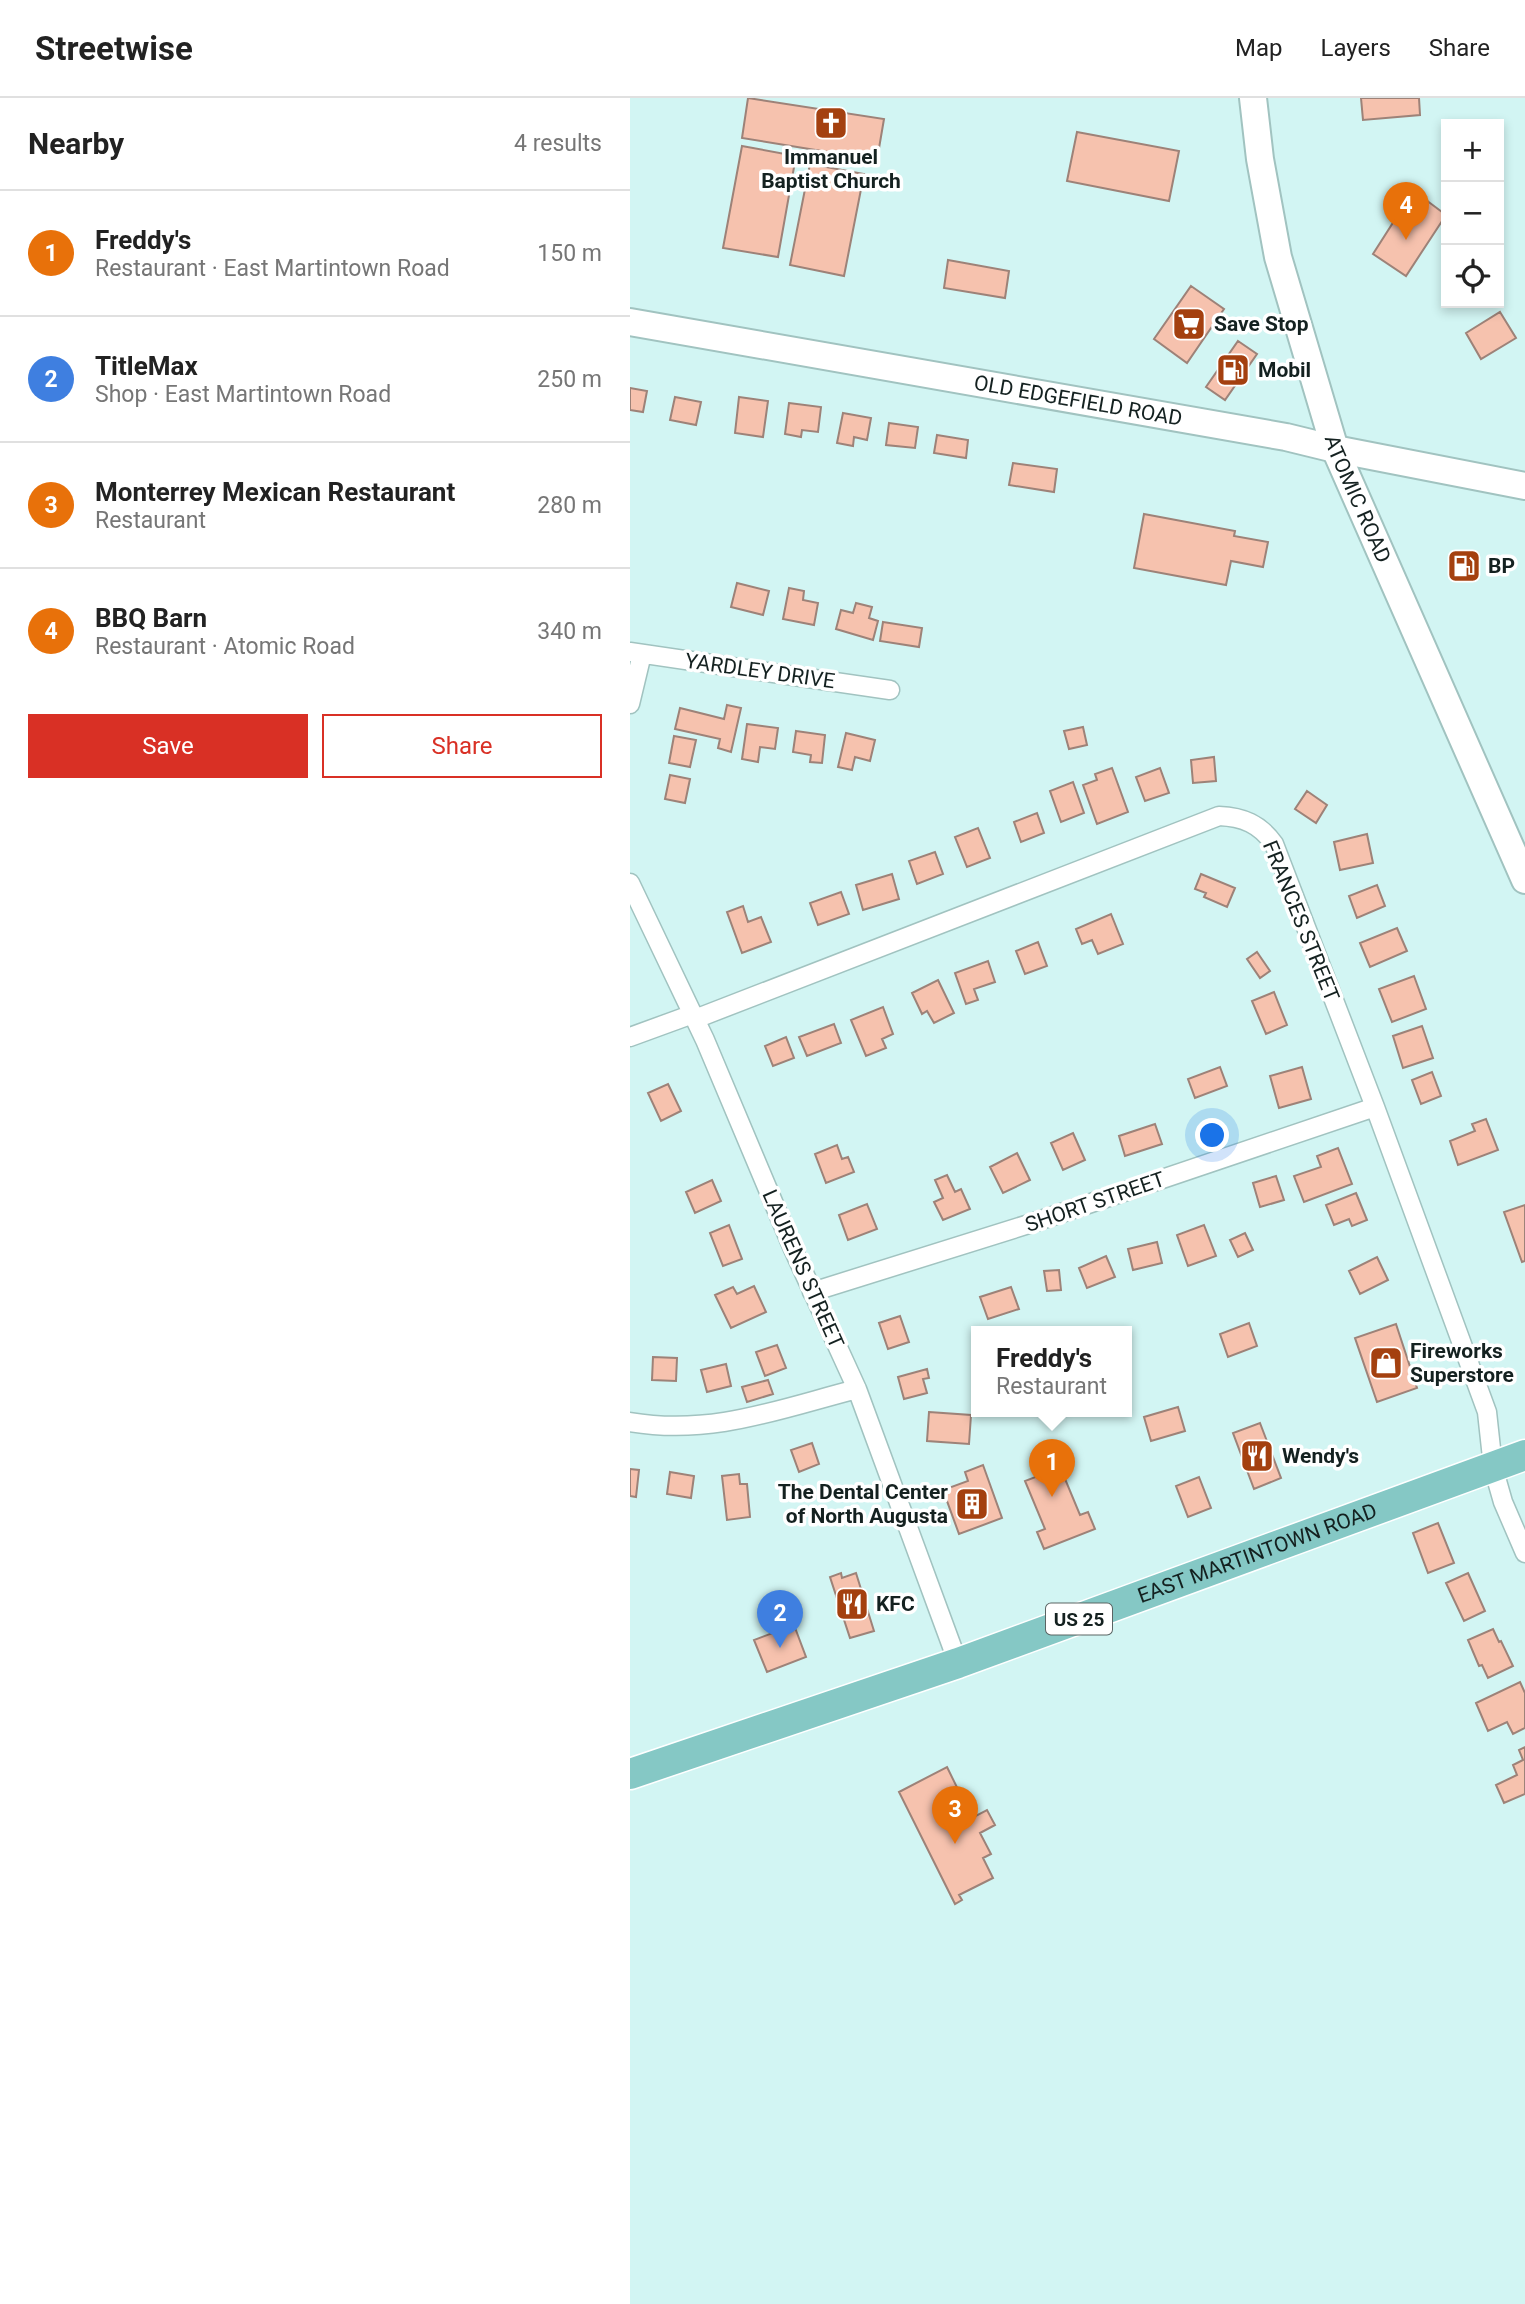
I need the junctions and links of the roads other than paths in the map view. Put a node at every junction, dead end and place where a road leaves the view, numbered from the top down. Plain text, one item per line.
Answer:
1 (1253, 98) edge
2 (630, 322) edge
3 (1335, 449) junction
4 (1525, 486) edge
5 (636, 653) edge
6 (890, 690) dead end
7 (630, 704) edge
8 (1525, 880) edge
9 (630, 883) edge
10 (694, 1017) junction
11 (630, 1037) edge
12 (1375, 1107) junction
13 (812, 1292) junction
14 (857, 1389) junction
15 (630, 1422) edge
16 (1525, 1455) edge
17 (1493, 1467) junction
18 (1525, 1553) edge
19 (958, 1663) junction
20 (630, 1774) edge

1 - 3 street, ATOMIC ROAD
2 - 3 street, OLD EDGEFIELD ROAD
3 - 4 street, OLD EDGEFIELD ROAD
3 - 8 street, ATOMIC ROAD
5 - 6 street, YARDLEY DRIVE
5 - 7 street
9 - 10 street, LAURENS STREET
10 - 11 street, FRANCES STREET
10 - 12 street, FRANCES STREET
10 - 13 street, LAURENS STREET
12 - 13 street, SHORT STREET
12 - 17 street, FRANCES STREET
13 - 14 street, LAURENS STREET
14 - 15 street
14 - 19 street, LAURENS STREET
16 - 17 main road, EAST MARTINTOWN ROAD / US 25
17 - 18 street, FRANCES STREET
17 - 19 main road, EAST MARTINTOWN ROAD / US 25
19 - 20 main road, EAST MARTINTOWN ROAD / US 25

